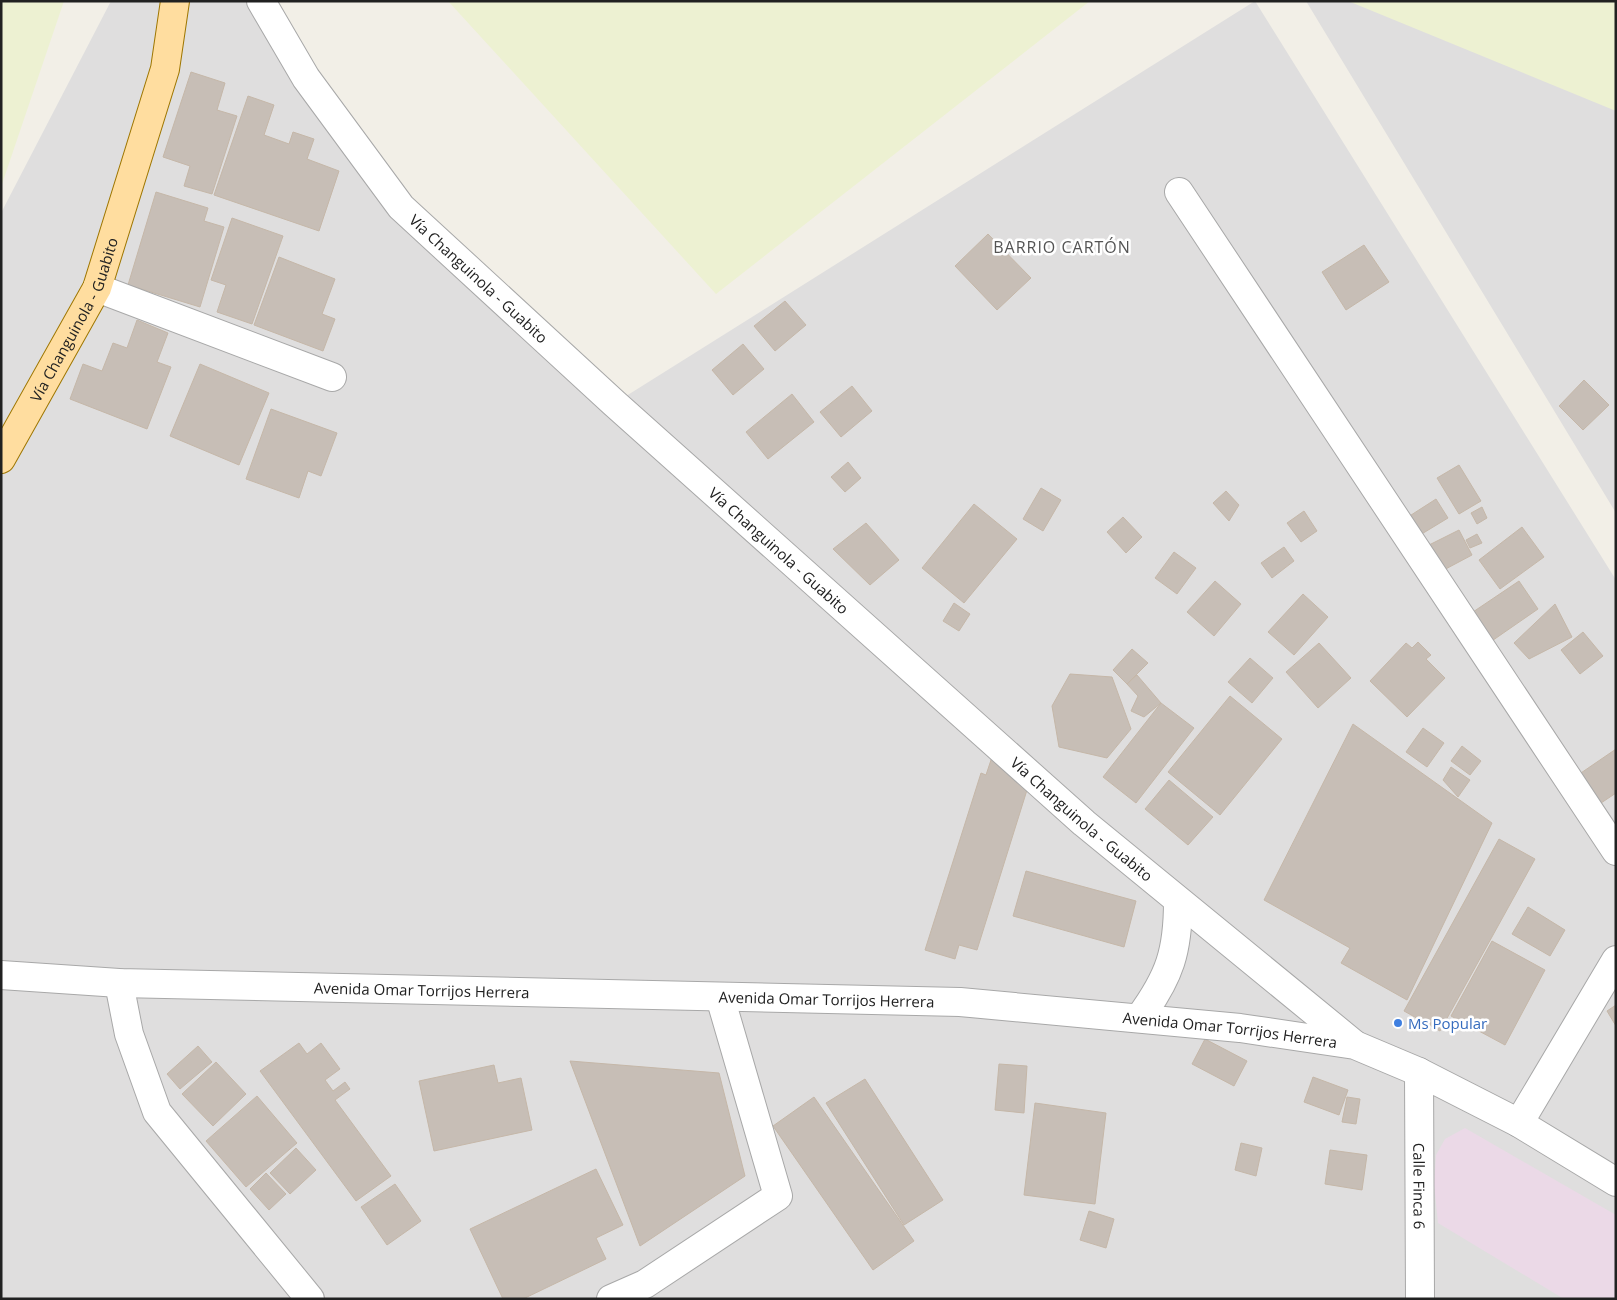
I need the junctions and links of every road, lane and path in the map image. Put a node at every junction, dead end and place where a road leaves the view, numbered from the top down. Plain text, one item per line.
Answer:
1 (175, 1) edge
2 (261, 1) edge
3 (1179, 192) dead end
4 (97, 288) junction
5 (332, 377) dead end
6 (1, 459) edge
7 (1616, 851) edge
8 (1178, 901) junction
9 (1616, 960) edge
10 (1, 975) edge
11 (120, 983) junction
12 (720, 997) junction
13 (1140, 1017) junction
14 (1355, 1045) junction
15 (1419, 1072) junction
16 (1519, 1123) junction
17 (1616, 1182) edge
18 (310, 1299) edge
19 (611, 1299) edge
20 (1420, 1299) edge

1 - 4 main road, Vía Changuinola - Guabito
2 - 8 street, Vía Changuinola - Guabito
3 - 7 street
4 - 5 street
4 - 6 main road, Vía Changuinola - Guabito
8 - 13 street
8 - 14 street, Vía Changuinola - Guabito
9 - 16 street
10 - 11 street, Avenida Omar Torrijos Herrera
11 - 12 street, Avenida Omar Torrijos Herrera
11 - 18 street
12 - 13 street, Avenida Omar Torrijos Herrera
12 - 19 street
13 - 14 street, Avenida Omar Torrijos Herrera
14 - 15 street, Avenida Omar Torrijos Herrera
15 - 16 street, Avenida Omar Torrijos Herrera
15 - 20 street, Calle Finca 6
16 - 17 street, Avenida Omar Torrijos Herrera

